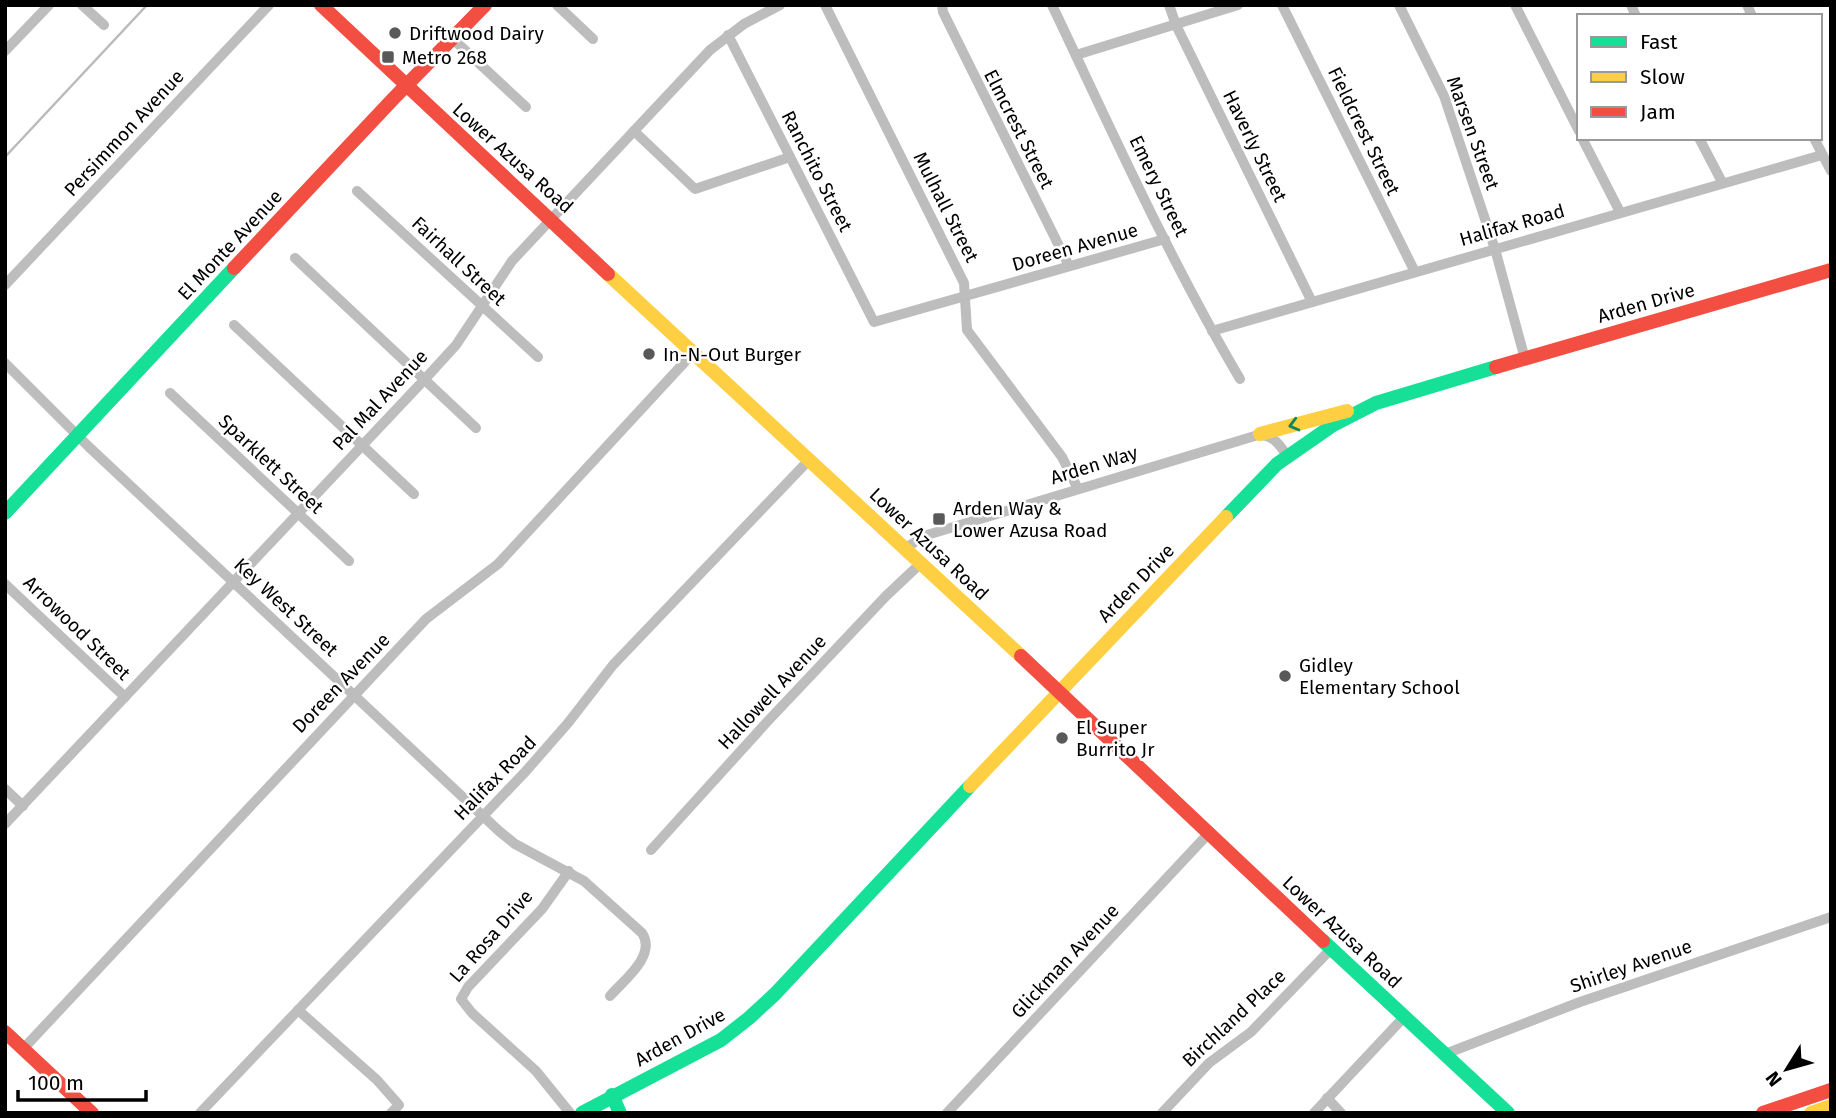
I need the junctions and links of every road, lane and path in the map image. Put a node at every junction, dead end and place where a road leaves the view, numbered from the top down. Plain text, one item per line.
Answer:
1 (49, 5) edge
2 (82, 5) edge
3 (269, 5) edge
4 (321, 5) edge
5 (485, 5) edge
6 (557, 5) edge
7 (780, 5) edge
8 (825, 5) edge
9 (942, 5) edge
10 (1052, 5) edge
11 (1169, 5) edge
12 (1238, 5) edge
13 (1282, 5) edge
14 (1399, 5) edge
15 (1515, 5) edge
16 (104, 25) dead end
17 (1177, 25) junction
18 (728, 35) junction
19 (453, 39) junction
20 (593, 39) dead end
21 (5, 51) edge
22 (1076, 55) junction
23 (407, 86) junction
24 (526, 107) dead end
25 (1577, 127) edge
26 (634, 131) junction
27 (1584, 140) edge
28 (1700, 140) edge
29 (1815, 140) edge
30 (1822, 155) junction
31 (790, 157) junction
32 (1831, 171) edge
33 (1722, 182) junction
34 (357, 191) dead end
35 (1620, 212) junction
36 (552, 219) junction
37 (1165, 239) junction
38 (1495, 249) junction
39 (295, 258) dead end
40 (1069, 266) junction
41 (1831, 270) edge
42 (1415, 272) junction
43 (5, 285) edge
44 (964, 297) junction
45 (1312, 302) junction
46 (482, 306) junction
47 (874, 323) joint
48 (234, 325) dead end
49 (1212, 331) junction
50 (694, 352) junction
51 (538, 357) dead end
52 (1524, 359) junction
53 (5, 363) edge
54 (425, 379) junction
55 (1240, 379) dead end
56 (170, 393) dead end
57 (1376, 403) junction
58 (476, 428) dead end
59 (1260, 435) junction
60 (77, 436) junction
61 (361, 446) junction
62 (1288, 457) junction
63 (808, 461) junction
64 (1079, 489) junction
65 (414, 494) dead end
66 (5, 513) edge
67 (298, 514) junction
68 (905, 548) junction
69 (349, 561) dead end
70 (921, 563) junction
71 (234, 582) junction
72 (5, 584) edge
73 (1059, 693) junction
74 (354, 696) junction
75 (125, 698) junction
76 (5, 789) edge
77 (23, 806) junction
78 (483, 816) junction
79 (5, 824) edge
80 (1209, 834) junction
81 (652, 850) dead end
82 (569, 871) junction
83 (1831, 917) edge
84 (1331, 949) junction
85 (610, 996) dead end
86 (298, 1010) junction
87 (1404, 1017) junction
88 (5, 1032) edge
89 (23, 1049) junction
90 (1445, 1054) junction
91 (1831, 1090) edge
92 (612, 1095) junction
93 (1327, 1098) junction
94 (1831, 1106) edge
95 (395, 1109) edge
96 (1506, 1112) edge
97 (92, 1113) edge
98 (200, 1113) edge
99 (570, 1113) edge
100 (582, 1113) edge
101 (621, 1113) edge
102 (947, 1113) edge
103 (1162, 1113) edge
104 (1314, 1113) edge
105 (1341, 1113) edge
106 (1763, 1113) edge
107 (1811, 1113) edge

1 - 21 street
2 - 16 street
3 - 43 street, Persimmon Avenue
4 - 23 street, Lower Azusa Road
5 - 19 street, El Monte Avenue
6 - 20 street
7 - 18 street, Pal Mal Avenue
8 - 44 street, Mulhall Street
9 - 40 street, Elmcrest Street
10 - 22 street, Emery Street
11 - 17 street, Haverly Street
12 - 17 street
13 - 42 street, Fieldcrest Street
14 - 38 street, Marsen Street
15 - 25 street
17 - 22 street
17 - 45 street, Haverly Street
18 - 26 street, Pal Mal Avenue
18 - 31 street, Ranchito Street
19 - 23 street, El Monte Avenue
19 - 24 street
22 - 37 street, Emery Street
23 - 36 street, Lower Azusa Road
23 - 60 street, El Monte Avenue
26 - 31 street
26 - 36 street, Pal Mal Avenue
27 - 35 street
28 - 33 street
29 - 30 street
30 - 32 street
30 - 33 street, Halifax Road
31 - 47 street, Ranchito Street
33 - 35 street, Halifax Road
34 - 46 street, Fairhall Street
35 - 38 street, Halifax Road
36 - 46 street, Pal Mal Avenue
36 - 50 street, Lower Azusa Road
37 - 40 street, Doreen Avenue
37 - 49 street, Emery Street
38 - 42 street, Halifax Road
38 - 52 street, Marsen Street
39 - 54 street
40 - 44 street, Doreen Avenue
41 - 52 street, Arden Drive
42 - 45 street, Halifax Road
44 - 47 street, Doreen Avenue
44 - 64 street, Mulhall Street
45 - 49 street, Halifax Road
46 - 51 street, Fairhall Street
46 - 54 street, Pal Mal Avenue
48 - 61 street
49 - 55 street, Emery Street
50 - 63 street, Lower Azusa Road
50 - 74 street, Doreen Avenue
52 - 57 street, Arden Drive
53 - 60 street, Key West Street
54 - 58 street
54 - 61 street, Pal Mal Avenue
56 - 67 street, Sparklett Street
57 -> 59 street
57 - 62 street, Arden Drive
59 - 62 street
59 - 64 street, Arden Way
60 - 66 street, El Monte Avenue
60 - 71 street, Key West Street
61 - 65 street
61 - 67 street, Pal Mal Avenue
62 - 73 street, Arden Drive
63 - 68 street, Lower Azusa Road
63 - 78 street, Halifax Road
64 - 68 street, Arden Way
67 - 69 street, Sparklett Street
67 - 71 street, Pal Mal Avenue
68 - 70 street, Lower Azusa Road
70 - 73 street, Lower Azusa Road
70 - 81 street, Hallowell Avenue
71 - 74 street, Key West Street
71 - 75 street, Pal Mal Avenue
72 - 75 street, Arrowood Street
73 - 80 street, Lower Azusa Road
73 - 92 street, Arden Drive
74 - 78 street, Key West Street
74 - 89 street, Doreen Avenue
75 - 77 street, Pal Mal Avenue
76 - 77 street
77 - 79 street, Pal Mal Avenue
78 - 82 street, Key West Street
78 - 86 street, Halifax Road
80 - 84 street, Lower Azusa Road
80 - 102 street, Glickman Avenue
82 - 85 street, Key West Street
82 - 99 street, La Rosa Drive
83 - 90 street, Shirley Avenue
84 - 87 street, Lower Azusa Road
84 - 103 street, Birchland Place
86 - 95 street
86 - 98 street, Halifax Road
87 - 90 street, Lower Azusa Road
87 - 93 street
88 - 89 street
89 - 97 street
90 - 96 street, Lower Azusa Road
91 - 106 street
92 - 100 street, Arden Drive
92 - 101 street
93 - 104 street
93 - 105 street
94 - 107 street

